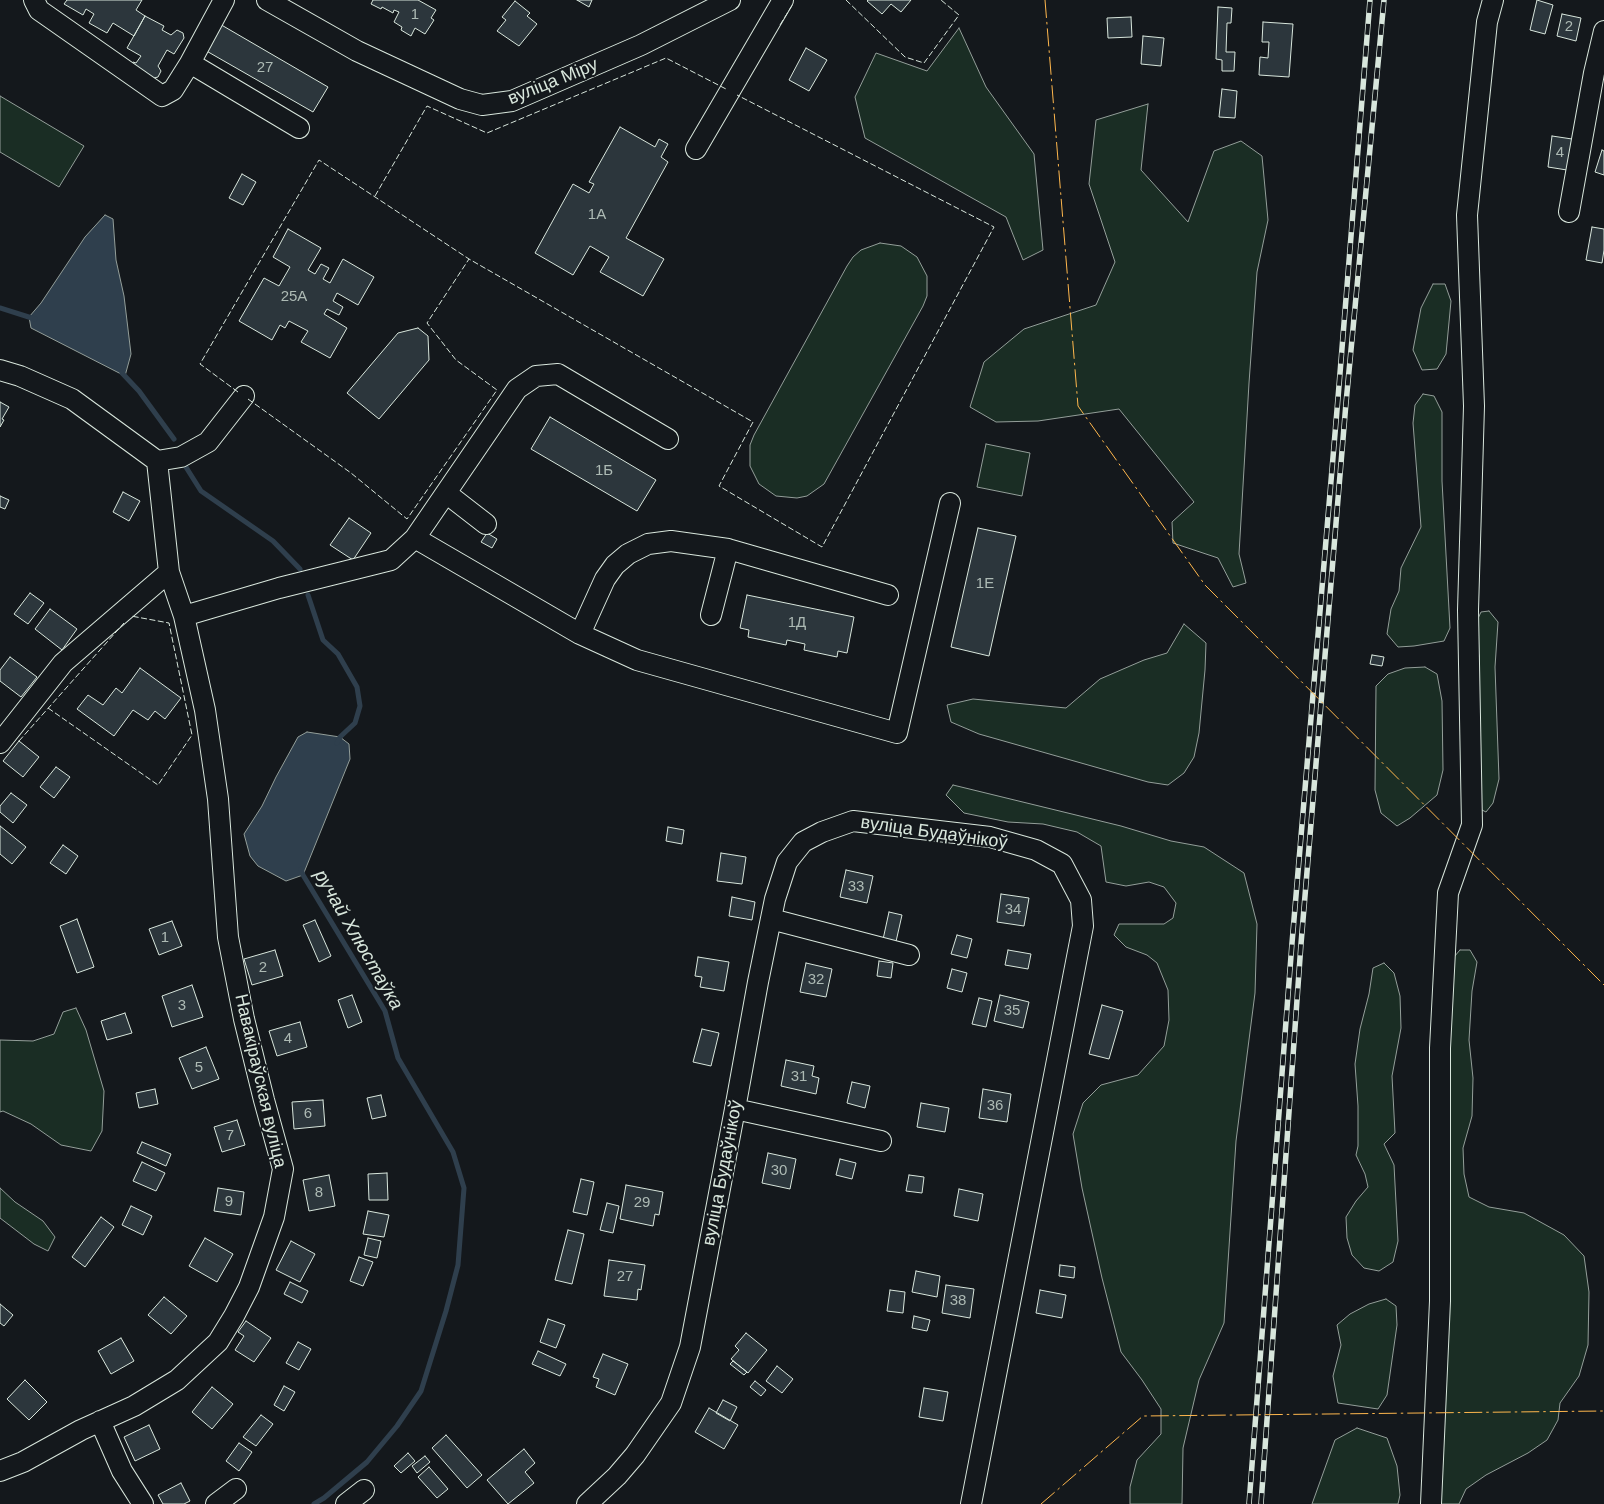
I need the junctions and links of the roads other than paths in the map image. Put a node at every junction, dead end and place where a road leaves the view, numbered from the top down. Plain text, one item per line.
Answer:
1 (34, 0) edge
2 (224, 0) edge
3 (267, 0) edge
4 (730, 0) edge
5 (783, 0) edge
6 (1493, 0) edge
7 (1604, 31) edge
8 (190, 63) junction
9 (299, 128) dead end
10 (696, 149) dead end
11 (1569, 212) dead end
12 (0, 370) edge
13 (244, 396) dead end
14 (668, 439) dead end
15 (157, 461) junction
16 (446, 493) junction
17 (950, 503) dead end
18 (486, 524) dead end
19 (415, 538) junction
20 (728, 549) junction
21 (169, 572) junction
22 (888, 595) dead end
23 (710, 615) dead end
24 (184, 616) junction
25 (580, 634) junction
26 (0, 743) edge
27 (771, 919) junction
28 (909, 955) dead end
29 (735, 1109) junction
30 (881, 1141) dead end
31 (100, 1421) junction
32 (0, 1471) edge
33 (236, 1489) dead end
34 (364, 1490) dead end
35 (143, 1504) edge
36 (216, 1504) edge
37 (346, 1504) edge
38 (587, 1504) edge
39 (971, 1504) edge
40 (1431, 1504) edge

1 - 8 street
2 - 8 street
3 - 4 street, вуліца Міру
5 - 10 street
6 - 40 street
7 - 11 street
8 - 9 street
12 - 15 street
13 - 15 street
14 - 16 street
15 - 21 street, Навакіраўская вуліца
16 - 18 street
16 - 19 street
17 - 25 street
19 - 24 street
19 - 25 street
20 - 22 street
20 - 23 street
20 - 25 street
21 - 24 street, Навакіраўская вуліца
21 - 26 street
24 - 31 street, Навакіраўская вуліца
27 - 28 street
27 - 29 street, вуліца Будаўнікоў
27 - 39 street, вуліца Будаўнікоў
29 - 30 street
29 - 38 street, вуліца Будаўнікоў
31 - 32 street, Навакіраўская вуліца
31 - 35 street
33 - 36 street
34 - 37 street

